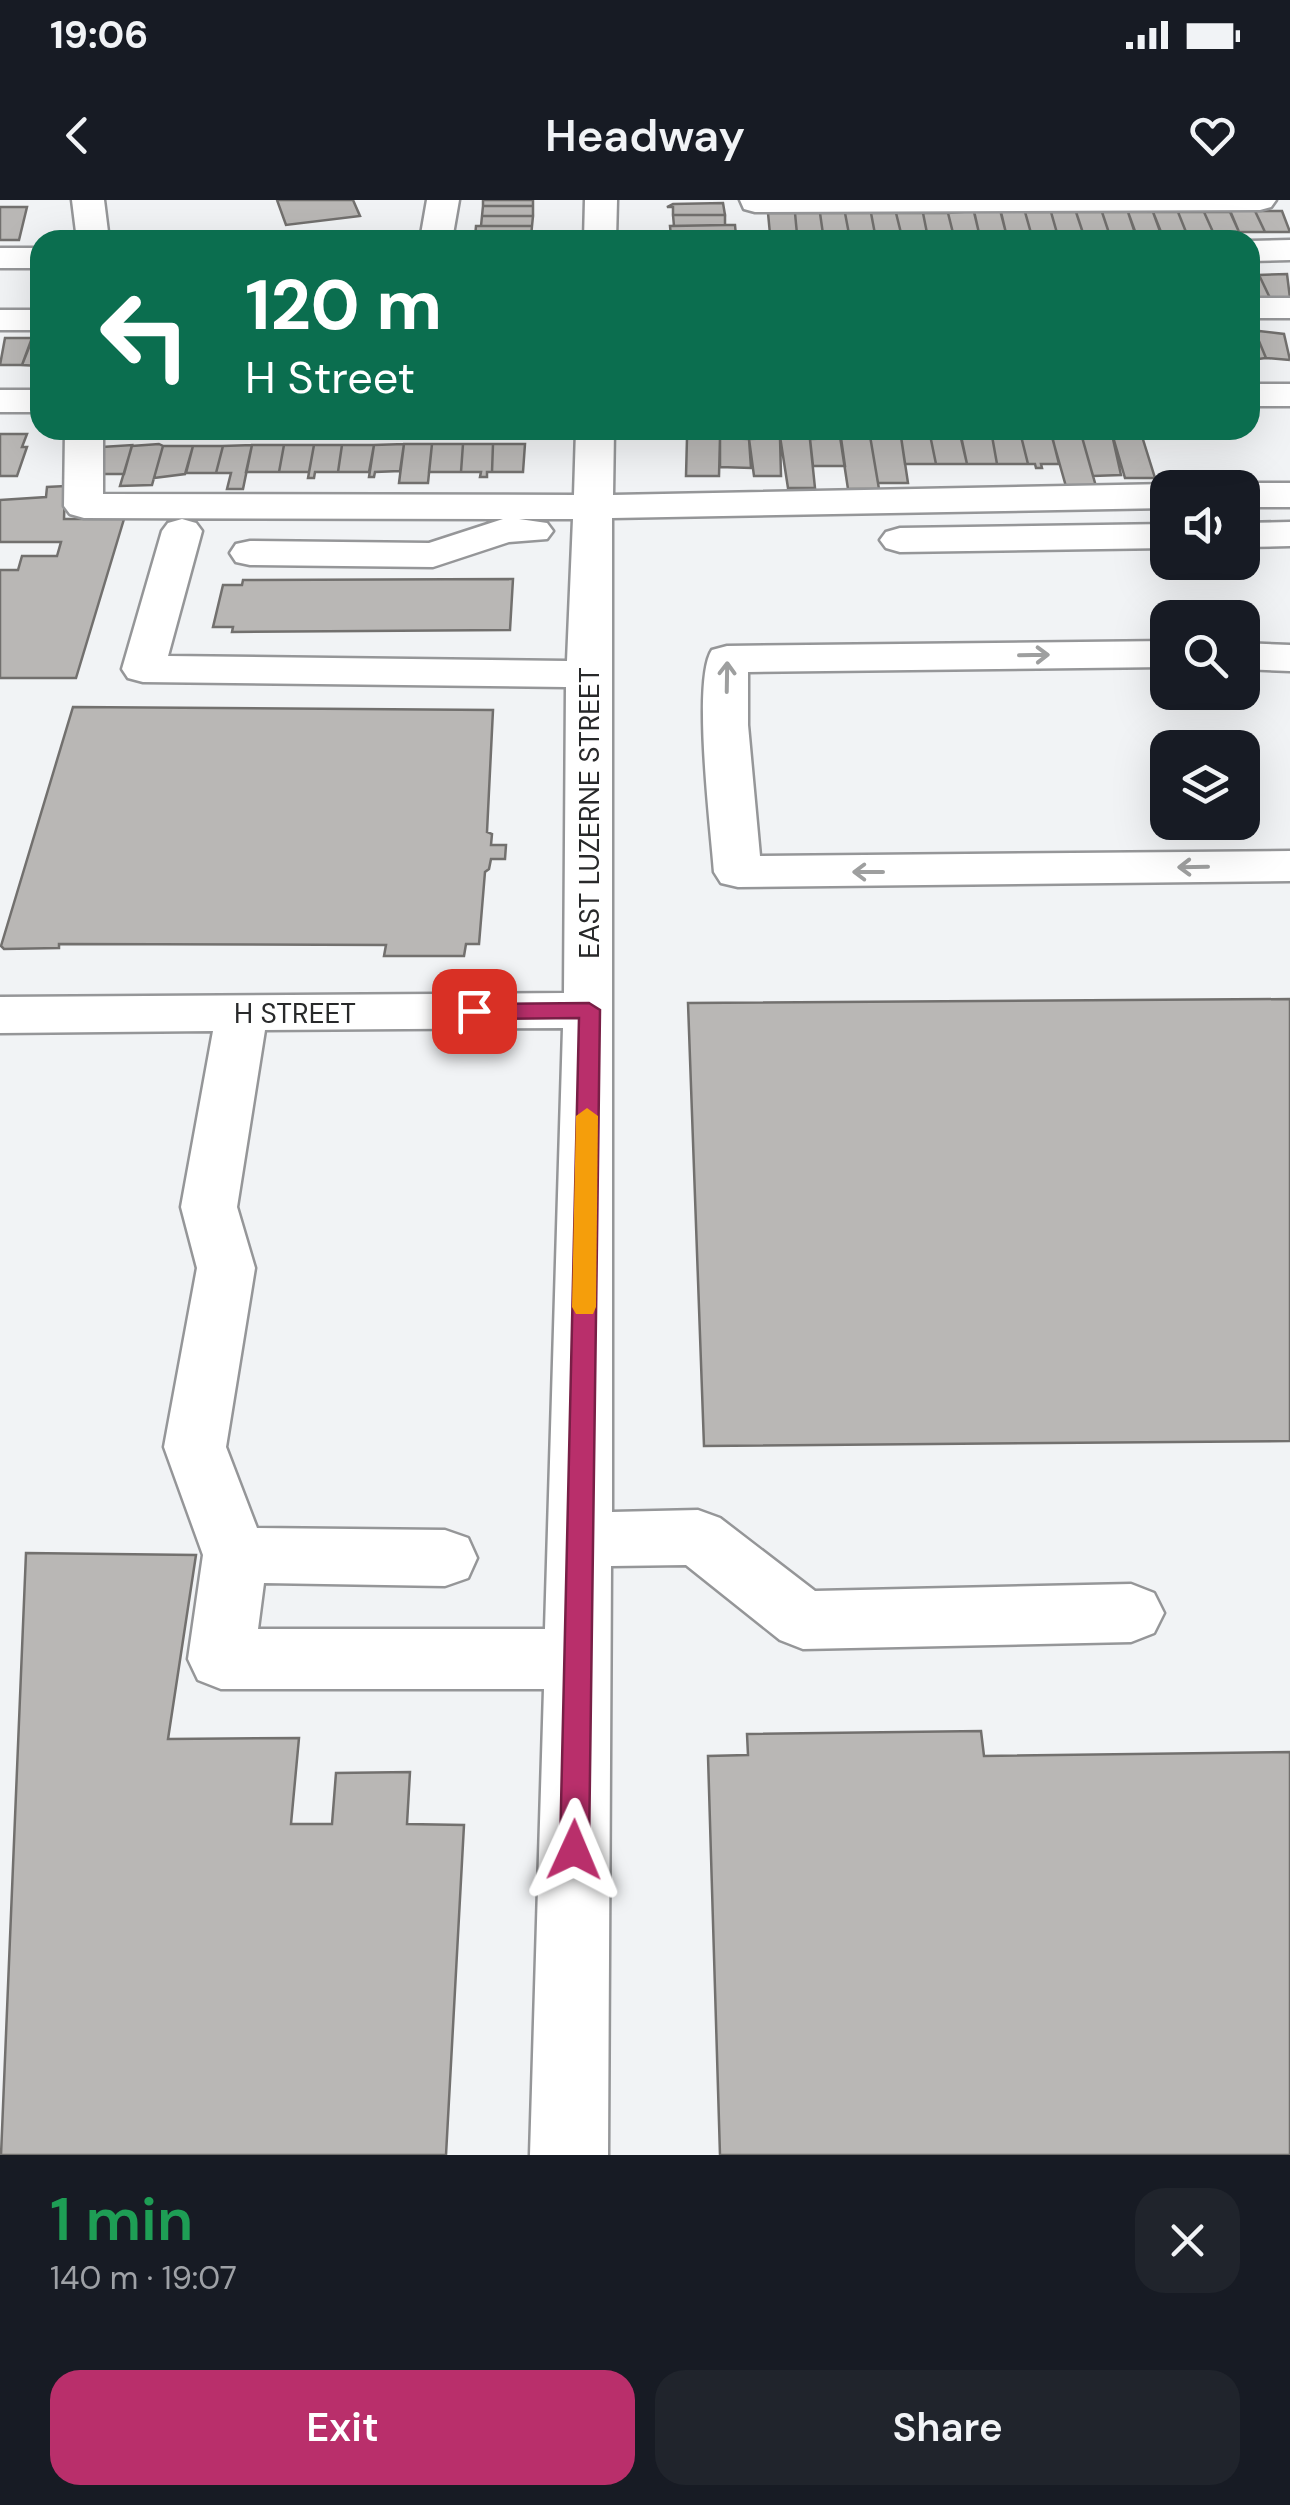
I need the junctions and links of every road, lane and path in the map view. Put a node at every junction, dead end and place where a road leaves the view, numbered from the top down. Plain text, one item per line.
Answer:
1 (88, 200) edge
2 (443, 200) edge
3 (601, 200) edge
4 (1260, 200) edge
5 (755, 201) edge
6 (92, 230) edge
7 (438, 230) edge
8 (600, 230) edge
9 (757, 230) edge
10 (1290, 250) edge
11 (1260, 251) edge
12 (0, 258) edge
13 (30, 258) edge
14 (1260, 308) edge
15 (1290, 308) edge
16 (0, 320) edge
17 (30, 320) edge
18 (1260, 395) edge
19 (1290, 395) edge
20 (30, 400) edge
21 (0, 401) edge
22 (84, 440) edge
23 (595, 440) edge
24 (1260, 495) edge
25 (1290, 495) edge
26 (1150, 497) edge
27 (594, 520) junction
28 (182, 532) dead end
29 (1260, 534) edge
30 (1290, 534) edge
31 (1150, 536) edge
32 (900, 540) dead end
33 (250, 553) dead end
34 (1150, 654) edge
35 (1260, 657) edge
36 (1290, 658) edge
37 (588, 674) junction
38 (1290, 866) edge
39 (589, 1010) junction
40 (242, 1013) junction
41 (0, 1015) edge
42 (580, 1540) junction
43 (235, 1555) junction
44 (445, 1558) dead end
45 (1131, 1612) dead end
46 (578, 1659) junction
47 (569, 2155) edge

1 - 6 street
2 - 7 street
3 - 8 street
4 - 5 street
5 - 9 street
10 - 11 street
12 - 13 street
14 - 15 street
16 - 17 street
18 - 19 street
20 - 21 street
22 - 27 street
23 - 27 street, EAST LUZERNE STREET
24 - 25 street
26 - 27 street
27 - 33 street
27 - 37 street, EAST LUZERNE STREET
28 - 37 street
29 - 30 street
31 - 32 street
38 -> 34 street
35 - 36 street
37 - 39 street, EAST LUZERNE STREET
39 - 40 street, H STREET
39 - 42 street, EAST LUZERNE STREET
40 - 41 street, H STREET
40 - 43 street
42 - 45 street
42 - 46 street, EAST LUZERNE STREET
43 - 44 street
43 - 46 street
46 - 47 street, EAST LUZERNE STREET

